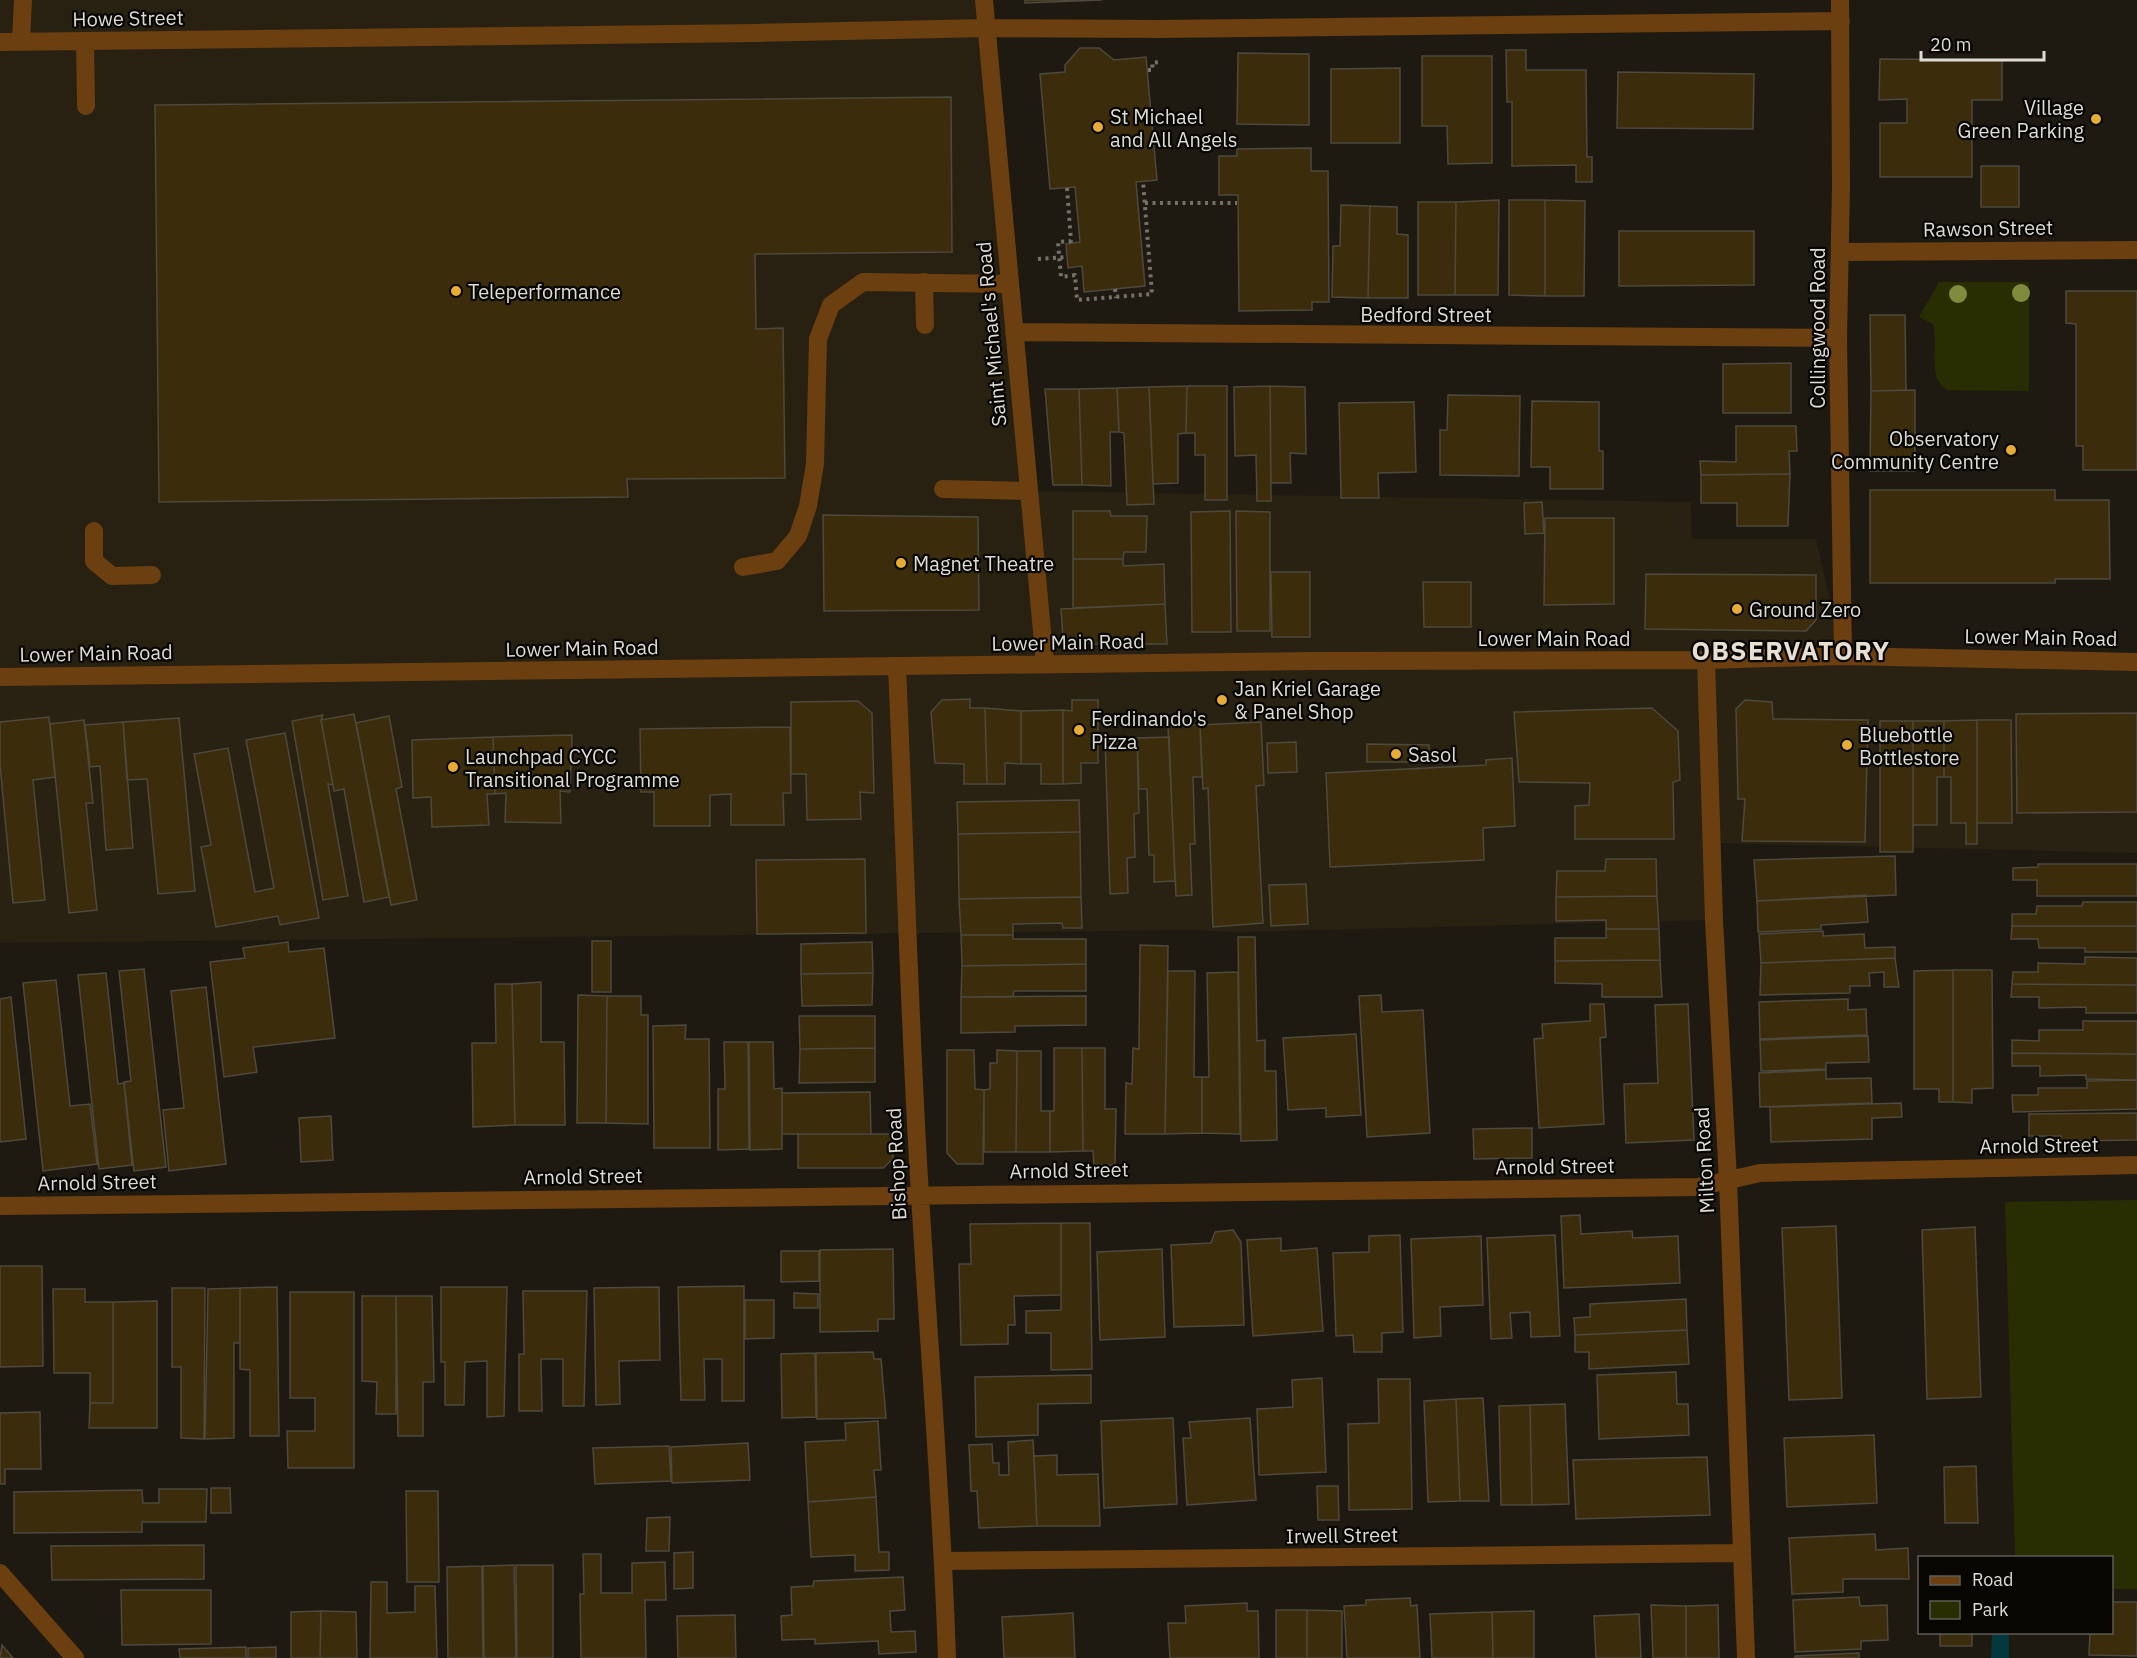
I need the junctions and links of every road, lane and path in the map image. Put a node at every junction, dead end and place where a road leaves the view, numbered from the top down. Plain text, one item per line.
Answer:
1 (23, 0) edge
2 (984, 0) edge
3 (1840, 0) edge
4 (1840, 21) junction
5 (987, 28) junction
6 (21, 41) junction
7 (84, 41) junction
8 (0, 42) edge
9 (86, 106) dead end
10 (1143, 181) dead end
11 (1067, 188) dead end
12 (1144, 203) junction
13 (1237, 203) dead end
14 (2137, 250) edge
15 (1840, 252) junction
16 (924, 282) junction
17 (1009, 284) junction
18 (925, 325) dead end
19 (1014, 332) junction
20 (1838, 338) junction
21 (943, 489) dead end
22 (1029, 491) junction
23 (94, 531) dead end
24 (743, 567) dead end
25 (152, 575) dead end
26 (1843, 656) junction
27 (1706, 660) junction
28 (2137, 662) edge
29 (1045, 664) junction
30 (897, 667) junction
31 (0, 677) edge
32 (2137, 1165) edge
33 (1728, 1180) junction
34 (920, 1194) junction
35 (0, 1206) edge
36 (1741, 1553) junction
37 (944, 1561) junction
38 (0, 1573) edge
39 (75, 1658) edge
40 (947, 1658) edge
41 (1746, 1658) edge

1 - 6 street
2 - 5 street, Saint Michael's Road
3 - 4 street, Collingwood Road
4 - 5 street, Howe Street
4 - 15 street, Collingwood Road
5 - 7 street, Howe Street
5 - 17 street, Saint Michael's Road
6 - 7 street, Howe Street
6 - 8 street, Howe Street
7 - 9 street
10 - 12 path
11 - 12 path
12 - 13 path
14 - 15 street, Rawson Street
15 - 20 street, Collingwood Road
16 - 17 street
16 - 18 street
16 - 24 street
17 - 19 street, Saint Michael's Road
19 - 20 street, Bedford Street
19 - 22 street, Saint Michael's Road
20 - 26 street, Collingwood Road
21 - 22 street
22 - 29 street, Saint Michael's Road
23 - 25 street
26 - 27 street, Lower Main Road
26 - 28 street, Lower Main Road
27 - 29 street, Lower Main Road
27 - 33 street, Milton Road
29 - 30 street, Lower Main Road
30 - 31 street, Lower Main Road
30 - 34 street, Bishop Road
32 - 33 street, Arnold Street
33 - 34 street, Arnold Street
33 - 36 street, Milton Road
34 - 35 street, Arnold Street
34 - 37 street, Bishop Road
36 - 37 street, Irwell Street
36 - 41 street, Milton Road
37 - 40 street, Bishop Road
38 - 39 street

